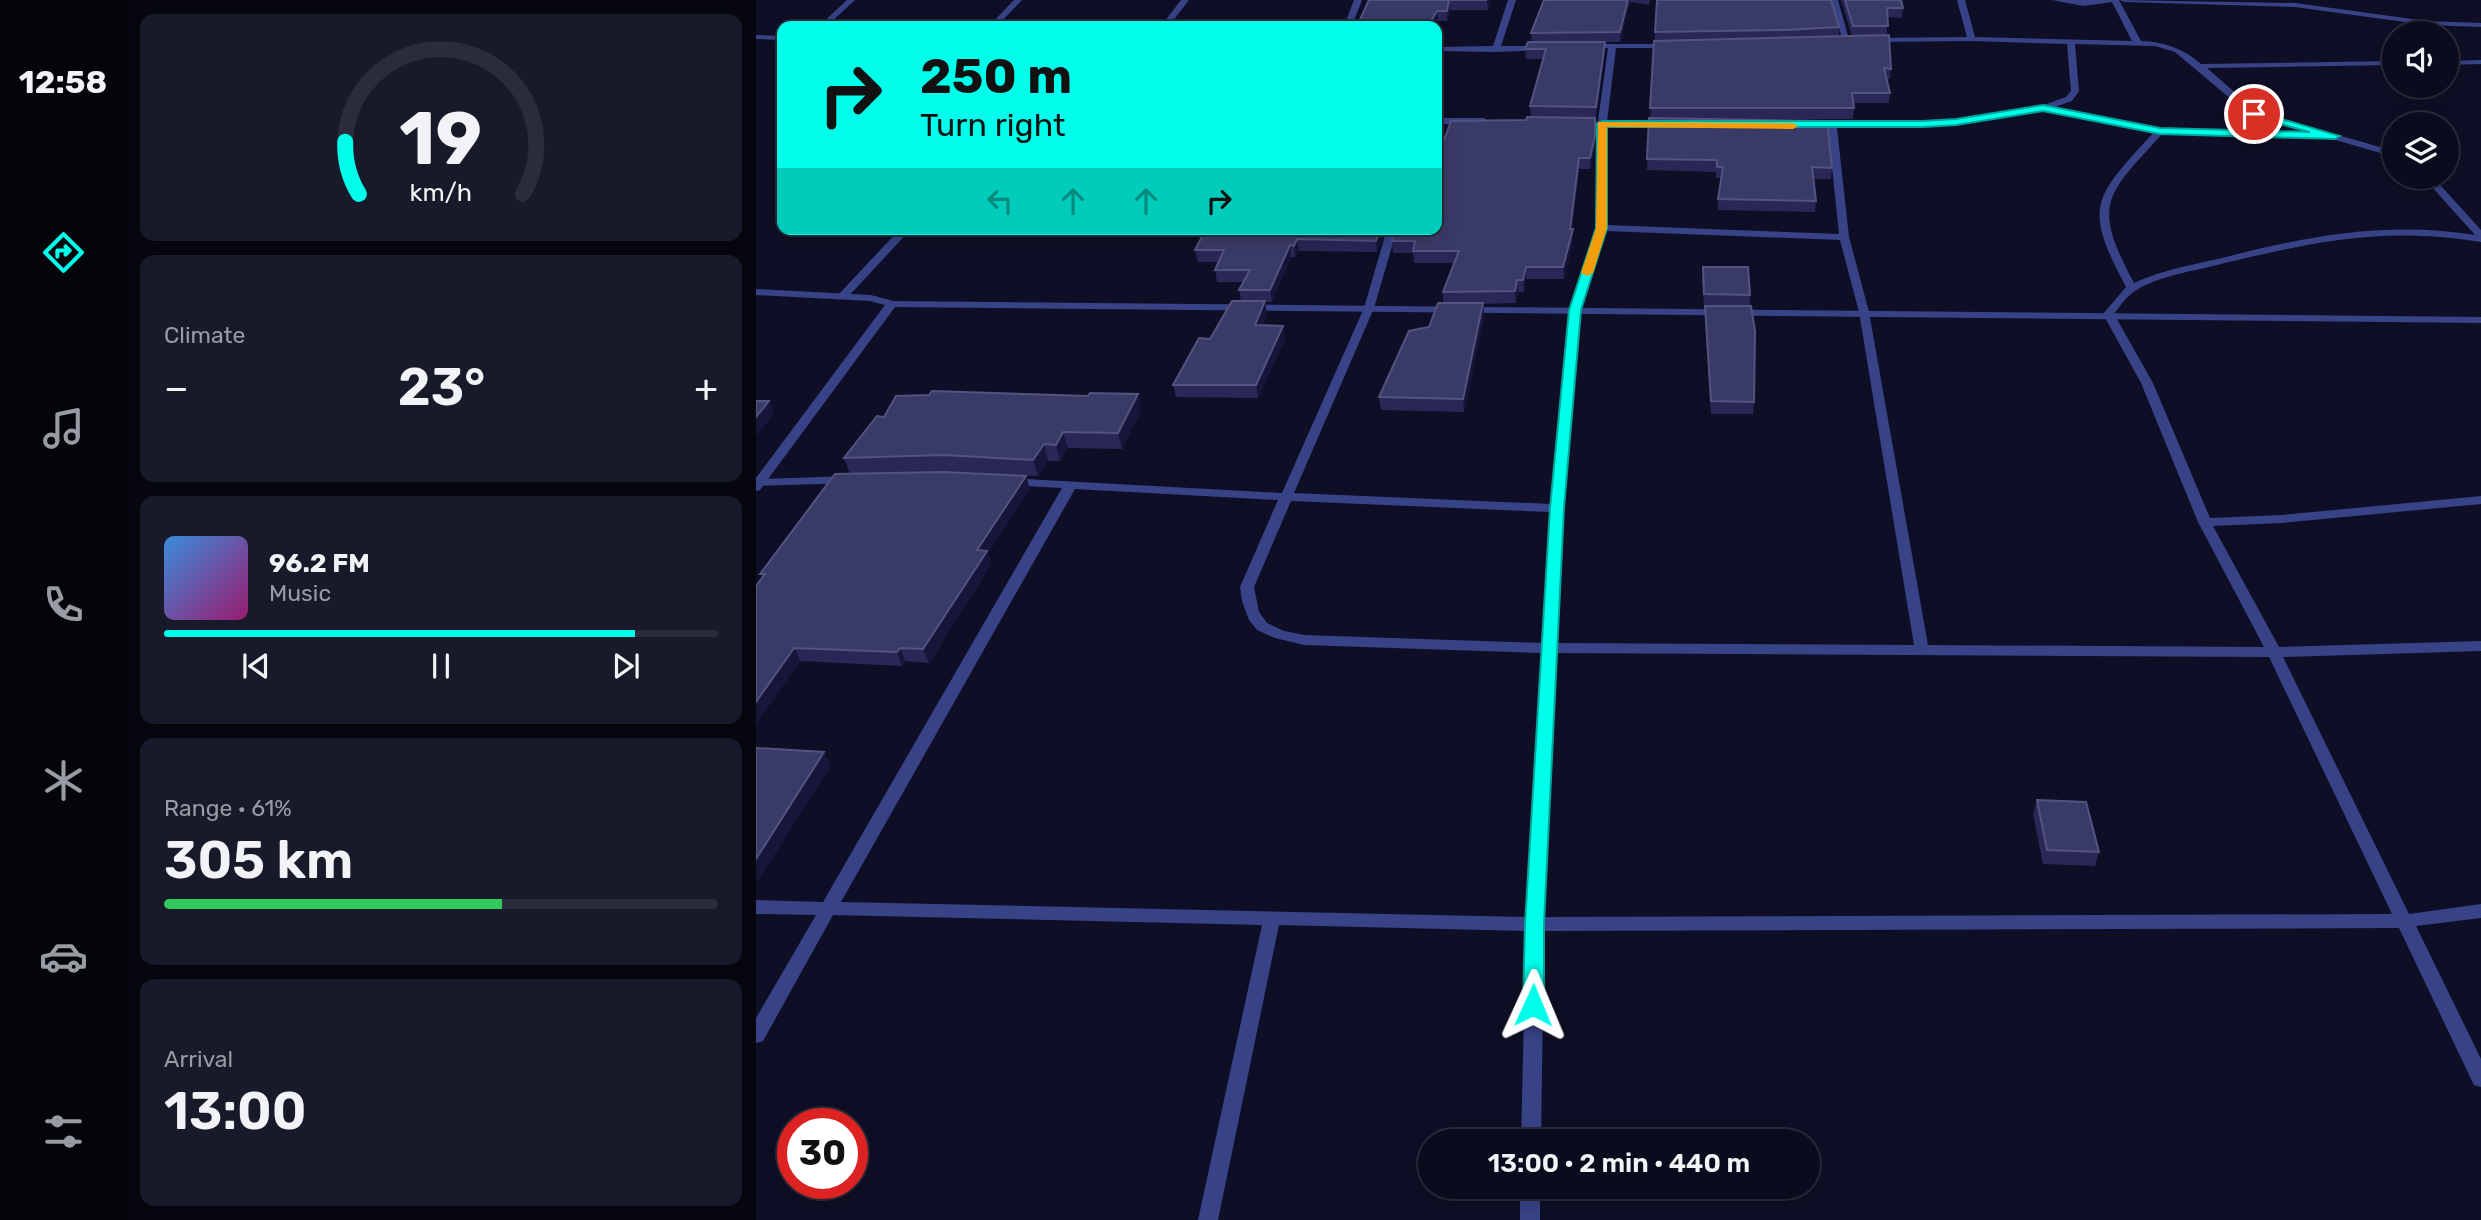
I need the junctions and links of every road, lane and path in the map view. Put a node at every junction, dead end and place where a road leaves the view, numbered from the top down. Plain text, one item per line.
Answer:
1 (851, 0) edge
2 (1018, 0) edge
3 (1185, 0) edge
4 (1358, 0) edge
5 (1512, 0) edge
6 (1834, 0) edge
7 (1961, 0) edge
8 (2056, 0) edge
9 (2113, 0) edge
10 (2124, 0) edge
11 (828, 21) edge
12 (998, 21) edge
13 (1169, 21) edge
14 (1350, 21) edge
15 (2481, 25) edge
16 (756, 37) edge
17 (777, 37) edge
18 (1972, 39) junction
19 (1835, 41) edge
20 (1847, 41) junction
21 (2071, 42) junction
22 (2138, 44) junction
23 (1612, 46) junction
24 (1678, 46) edge
25 (1588, 47) edge
26 (1552, 48) edge
27 (1442, 49) edge
28 (1496, 50) junction
29 (2459, 62) edge
30 (2481, 62) edge
31 (2382, 63) edge
32 (2199, 66) junction
33 (2043, 108) junction
34 (1442, 121) edge
35 (1495, 121) edge
36 (1588, 124) edge
37 (1602, 124) junction
38 (1683, 125) edge
39 (1792, 126) edge
40 (1832, 126) junction
41 (2160, 131) junction
42 (2335, 136) junction
43 (2382, 150) edge
44 (2439, 189) edge
45 (1602, 228) junction
46 (2480, 233) edge
47 (900, 235) edge
48 (1390, 235) edge
49 (1844, 237) junction
50 (2132, 288) junction
51 (756, 292) edge
52 (843, 296) junction
53 (892, 304) junction
54 (1368, 308) junction
55 (1575, 310) junction
56 (1864, 312) junction
57 (2108, 314) junction
58 (2481, 320) edge
59 (869, 479) edge
60 (989, 480) edge
61 (1071, 484) junction
62 (757, 485) edge
63 (1286, 497) junction
64 (2481, 500) edge
65 (1557, 508) junction
66 (2205, 522) junction
67 (2481, 646) edge
68 (1550, 648) junction
69 (1922, 650) junction
70 (2274, 652) junction
71 (756, 907) edge
72 (826, 908) junction
73 (2481, 911) edge
74 (1272, 918) junction
75 (2405, 921) junction
76 (1535, 924) junction
77 (756, 1035) edge
78 (2481, 1079) edge
79 (1531, 1129) edge
80 (1531, 1199) edge
81 (1208, 1220) edge
82 (1530, 1220) edge

1 - 11 street
2 - 12 street
3 - 13 street
4 - 14 street
5 - 28 street
6 - 20 street
7 - 18 street
8 - 9 street
9 - 22 street
10 - 15 street
16 - 17 street
18 - 20 street
18 - 21 street
19 - 20 street
21 - 22 street
21 - 33 street
22 - 32 street
23 - 24 street
23 - 25 street
23 - 37 street
26 - 28 street
27 - 28 street
29 - 30 street
31 - 32 street
32 - 42 street
33 - 40 street
33 - 41 street
34 - 35 street
36 - 37 street
37 - 38 street
37 - 45 street
39 - 40 street
40 - 49 street
41 - 42 street
41 - 50 street
42 - 43 street
44 - 46 street
45 - 49 street
45 - 55 street
46 - 50 street
47 - 52 street
48 - 54 street
49 - 56 street
50 - 57 street
51 - 52 street
52 - 53 street
53 - 54 street
53 - 62 street
54 - 55 street
54 - 63 street
55 - 56 street
55 - 65 street
56 - 57 street
56 - 69 street
57 - 58 street
57 - 66 street
59 - 62 street
60 - 61 street
61 - 63 street
61 - 72 street
63 - 65 street
63 - 68 street
64 - 66 street
65 - 68 street
66 - 70 street
67 - 70 street
68 - 69 street
68 - 76 street
69 - 70 street
70 - 75 street
71 - 72 street
72 - 74 street
72 - 77 street
73 - 75 street
74 - 76 street
74 - 81 street
75 - 76 street
75 - 78 street
76 - 79 street
80 - 82 street

